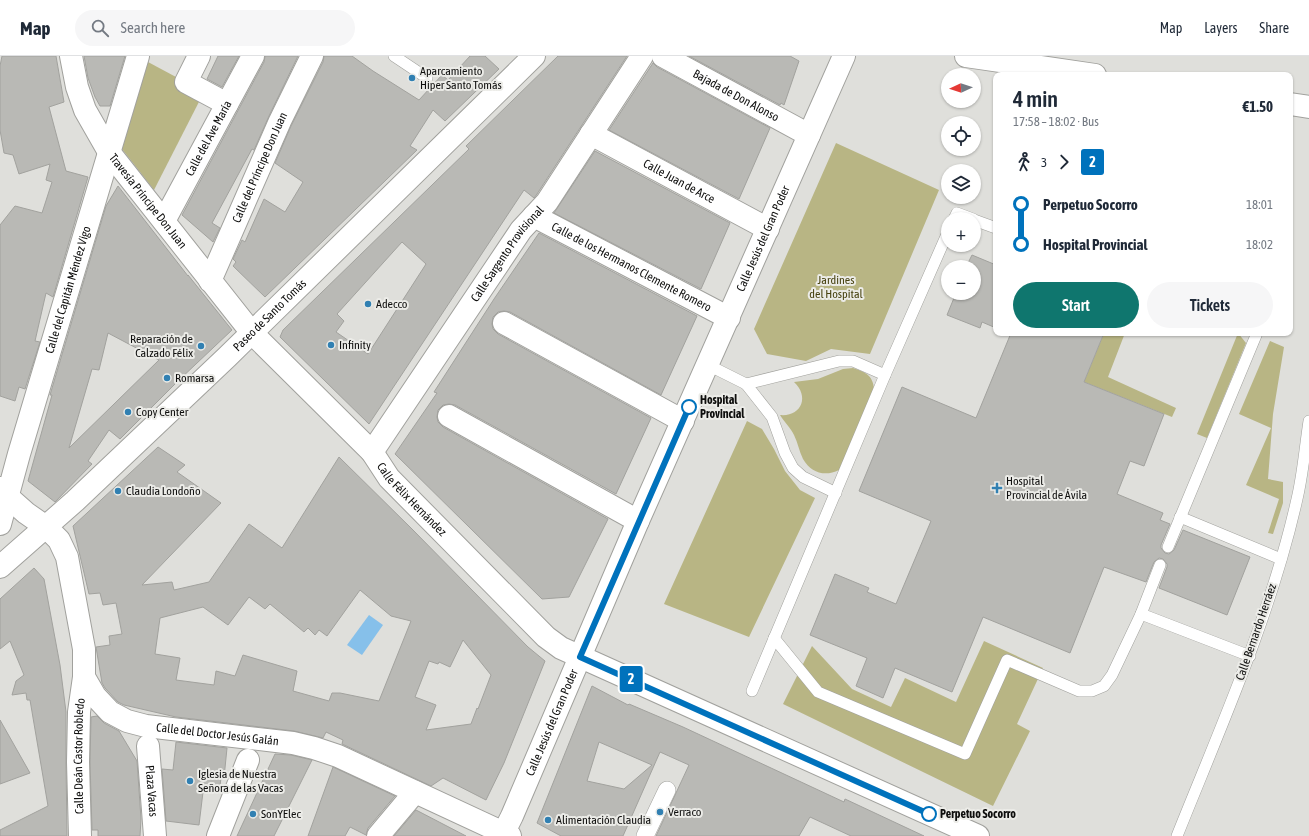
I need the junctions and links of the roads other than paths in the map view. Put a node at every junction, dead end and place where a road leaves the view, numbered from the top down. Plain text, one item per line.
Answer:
1 (71, 56) edge
2 (138, 56) edge
3 (199, 56) edge
4 (253, 56) edge
5 (312, 56) edge
6 (394, 56) edge
7 (534, 56) edge
8 (642, 56) edge
9 (663, 56) edge
10 (844, 56) edge
11 (966, 56) edge
12 (1069, 72) edge
13 (427, 78) dead end
14 (227, 104) junction
15 (1293, 104) edge
16 (1309, 107) edge
17 (591, 134) junction
18 (809, 135) junction
19 (109, 152) junction
20 (534, 216) junction
21 (164, 221) junction
22 (981, 222) edge
23 (993, 227) edge
24 (768, 228) junction
25 (941, 248) edge
26 (210, 281) junction
27 (729, 318) junction
28 (504, 323) dead end
29 (252, 333) junction
30 (1256, 336) edge
31 (708, 366) junction
32 (885, 375) junction
33 (746, 384) junction
34 (449, 416) dead end
35 (683, 421) junction
36 (1309, 421) edge
37 (372, 452) junction
38 (4, 492) edge
39 (836, 493) junction
40 (1180, 517) junction
41 (638, 521) junction
42 (0, 524) edge
43 (46, 527) junction
44 (1168, 547) dead end
45 (1281, 559) junction
46 (1160, 565) dead end
47 (0, 567) edge
48 (1141, 614) junction
49 (774, 638) junction
50 (1250, 656) junction
51 (580, 657) junction
52 (84, 677) junction
53 (752, 691) dead end
54 (148, 746) dead end
55 (248, 760) dead end
56 (667, 790) dead end
57 (415, 792) junction
58 (955, 831) edge
59 (506, 835) edge
60 (80, 836) edge
61 (155, 836) edge
62 (218, 836) edge
63 (378, 836) edge
64 (645, 836) edge
65 (978, 836) edge
66 (1178, 836) edge

1 - 19 street, Travesía Príncipe Don Juan
2 - 19 street, Calle del Capitán Méndez Vigo
3 - 14 street
4 - 14 street, Calle del Ave María
5 - 26 street, Calle del Príncipe Don Juan
6 - 13 lane
7 - 29 street, Paseo de Santo Tomás
8 - 17 street, Calle Sargento Provisional
9 - 18 street, Bajada de Don Alonso
10 - 18 street, Calle Jesús del Gran Poder
11 - 12 street
14 - 21 street, Calle del Ave María
15 - 16 street
17 - 20 street, Calle Sargento Provisional
17 - 24 street, Calle Juan de Arce
18 - 24 street, Calle Jesús del Gran Poder
19 - 21 street, Travesía Príncipe Don Juan
19 - 38 street, Calle del Capitán Méndez Vigo
20 - 27 street, Calle de los Hermanos Clemente Romero
20 - 37 street, Calle Sargento Provisional
21 - 26 street, Travesía Príncipe Don Juan
22 - 23 lane
24 - 27 street, Calle Jesús del Gran Poder
25 - 32 lane
26 - 29 street, Travesía Príncipe Don Juan
27 - 31 street, Calle Jesús del Gran Poder
28 - 35 street
29 - 37 street, Calle Félix Hernández
29 - 43 street, Paseo de Santo Tomás
30 - 40 lane
31 - 33 lane
31 - 35 street, Calle Jesús del Gran Poder
32 - 33 lane
32 - 39 lane
33 - 39 lane
34 - 41 street
35 - 41 street, Calle Jesús del Gran Poder
36 - 45 lane, Calle Bernardo Herráez
37 - 51 street, Calle Félix Hernández
38 - 42 street, Calle del Capitán Méndez Vigo
38 - 43 street
39 - 49 lane
40 - 44 lane
40 - 45 lane
41 - 51 street, Calle Jesús del Gran Poder
43 - 47 street, Paseo de Santo Tomás
43 - 52 street
45 - 50 lane, Calle Bernardo Herráez
46 - 48 lane
48 - 49 lane
48 - 50 lane
49 - 53 lane
50 - 66 lane, Calle Bernardo Herráez
51 - 58 street, Calle Félix Hernández
51 - 59 street, Calle Jesús del Gran Poder
52 - 57 street, Calle del Doctor Jesús Galán
52 - 60 street, Calle Deán Castor Robledo
54 - 61 street, Plaza Vacas
55 - 62 street
56 - 64 street
57 - 59 street, Calle del Doctor Jesús Galán
57 - 63 street
58 - 65 street, Calle Félix Hernández

